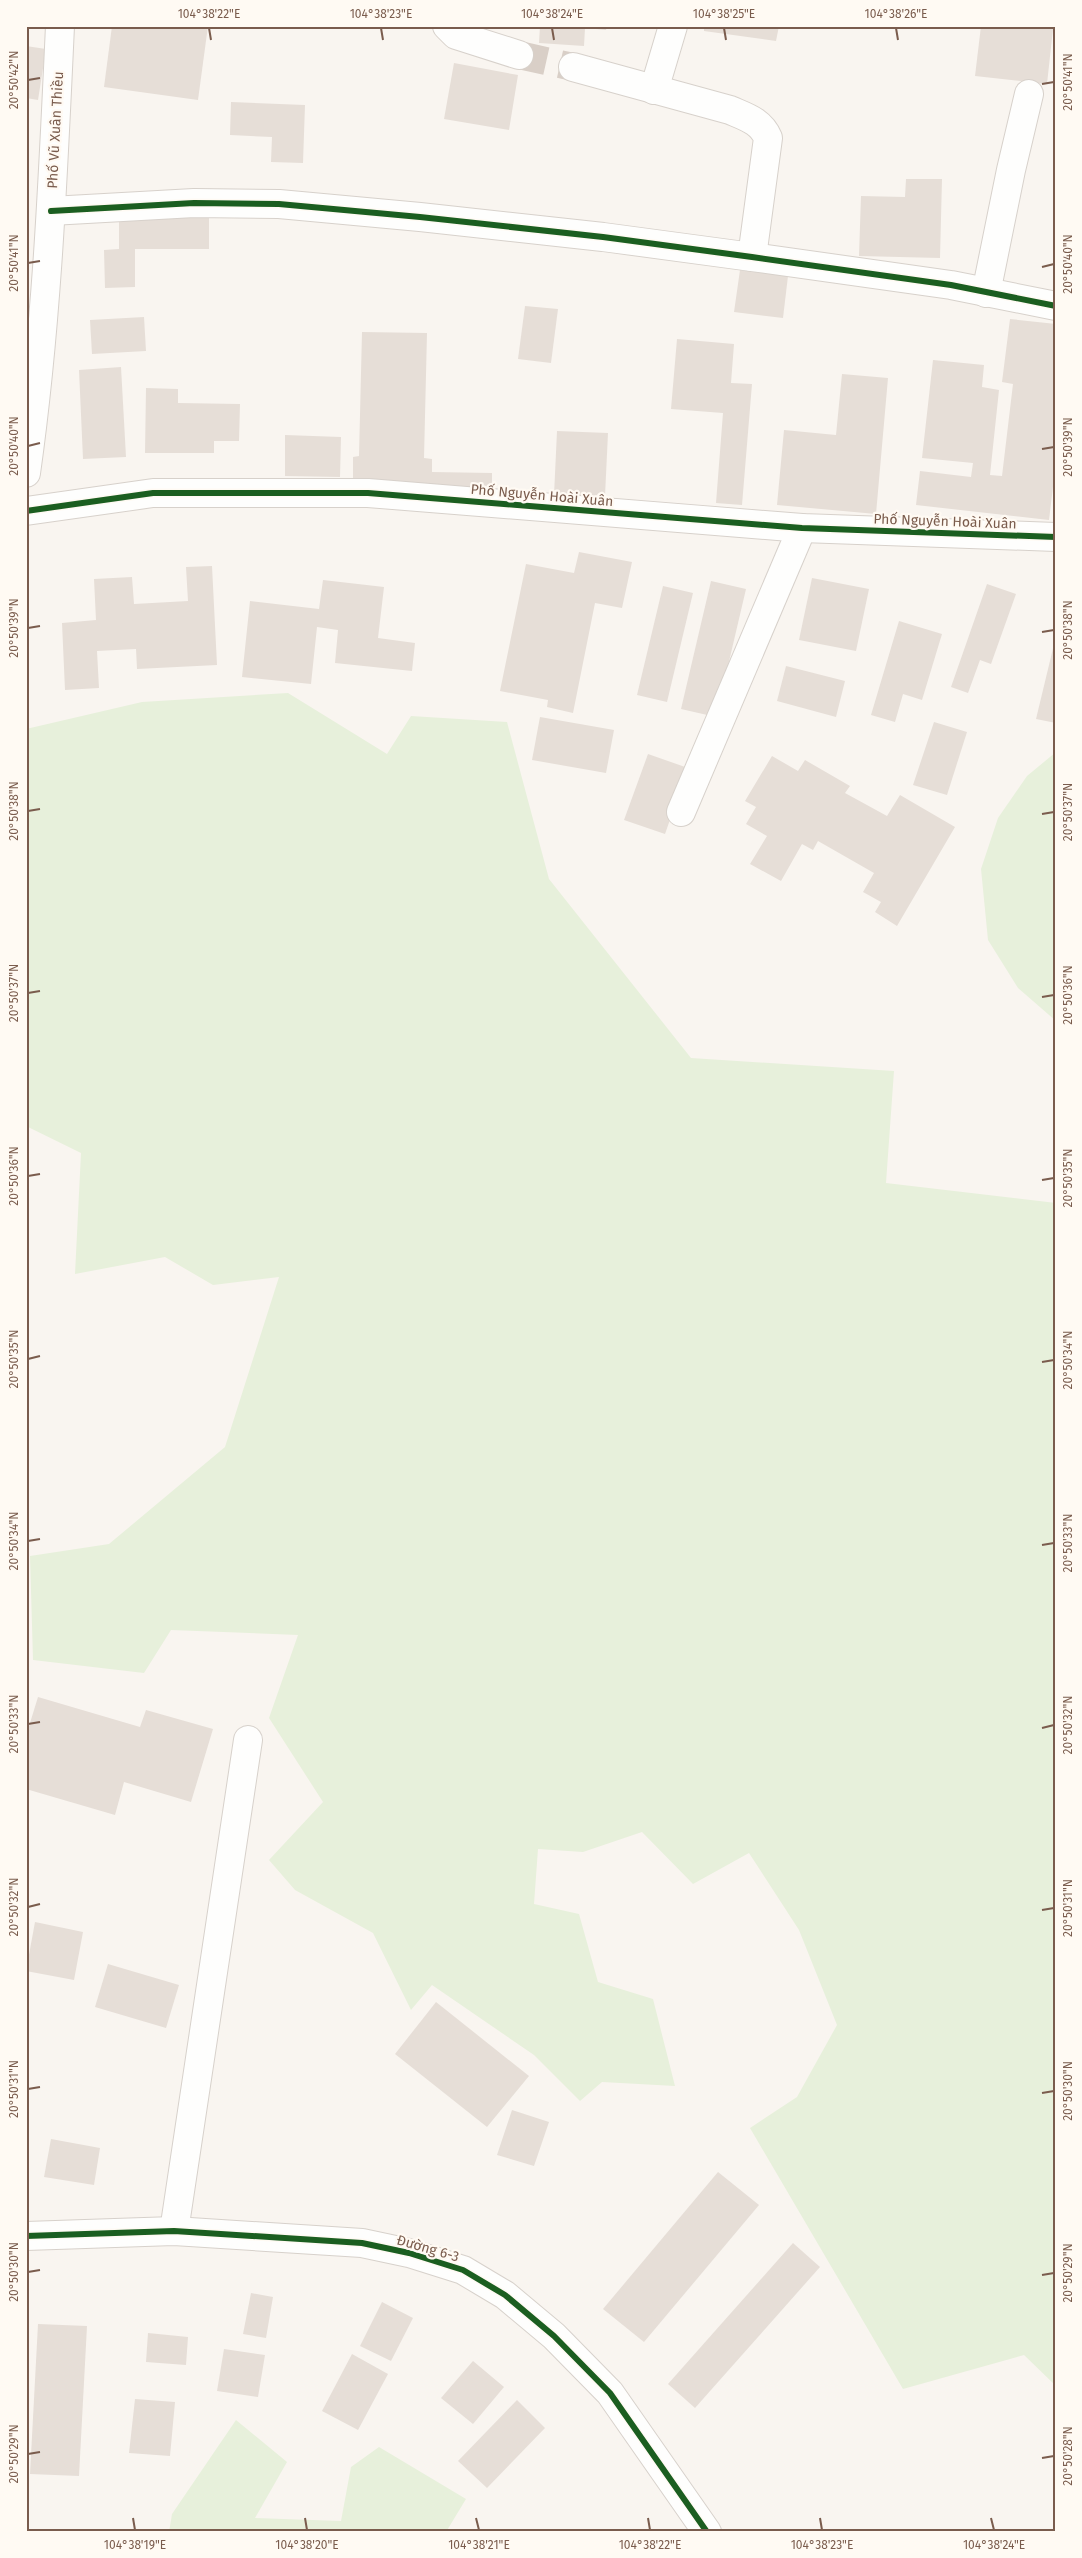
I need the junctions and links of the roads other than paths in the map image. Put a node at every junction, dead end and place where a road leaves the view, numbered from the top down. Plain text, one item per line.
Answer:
1 (60, 26) edge
2 (447, 26) edge
3 (673, 26) edge
4 (519, 55) tunnel mouth
5 (573, 67) tunnel mouth
6 (654, 90) junction
7 (1029, 94) dead end
8 (51, 211) junction
9 (752, 257) junction
10 (986, 293) junction
11 (1056, 306) edge
12 (26, 473) edge
13 (26, 511) edge
14 (802, 528) junction
15 (1056, 537) edge
16 (681, 812) dead end
17 (248, 1740) dead end
18 (174, 2231) junction
19 (26, 2236) edge
20 (707, 2532) edge

1 - 8 street, Phố Vũ Xuân Thiều
2 - 4 street
3 - 6 street
5 - 6 street
6 - 9 street
7 - 10 street
8 - 9 street
8 - 12 street, Phố Vũ Xuân Thiều
9 - 10 street
10 - 11 street
13 - 14 street, Phố Nguyễn Hoài Xuân
14 - 15 street, Phố Nguyễn Hoài Xuân
14 - 16 street
17 - 18 street
18 - 19 street, Đường 6-3
18 - 20 street, Đường 6-3

